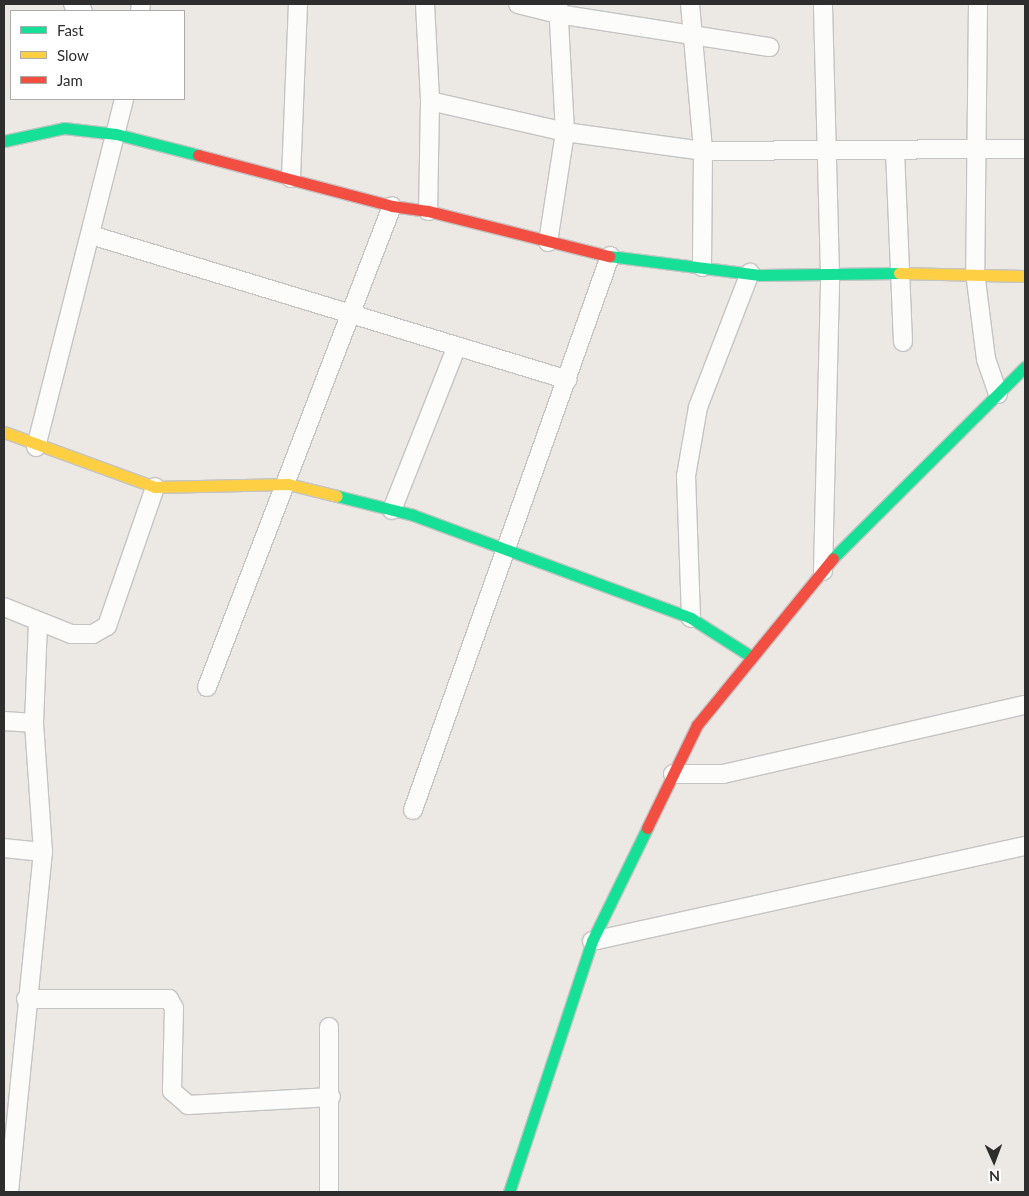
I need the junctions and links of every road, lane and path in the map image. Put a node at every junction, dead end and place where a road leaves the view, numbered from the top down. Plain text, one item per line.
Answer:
1 (298, 4) edge
2 (425, 4) edge
3 (518, 4) edge
4 (690, 4) edge
5 (823, 4) edge
6 (978, 4) edge
7 (558, 9) edge
8 (692, 32) junction
9 (769, 47) dead end
10 (124, 100) edge
11 (430, 101) junction
12 (565, 132) junction
13 (116, 134) junction
14 (4, 141) edge
15 (978, 149) junction
16 (1025, 149) edge
17 (703, 151) junction
18 (895, 151) junction
19 (827, 152) junction
20 (292, 178) junction
21 (392, 206) junction
22 (428, 211) junction
23 (91, 235) junction
24 (548, 242) junction
25 (610, 256) junction
26 (702, 267) junction
27 (975, 272) junction
28 (898, 273) junction
29 (750, 274) junction
30 (830, 274) junction
31 (1025, 276) edge
32 (352, 313) junction
33 (903, 342) dead end
34 (457, 346) junction
35 (1025, 367) edge
36 (567, 380) junction
37 (998, 394) junction
38 (4, 432) edge
39 (36, 447) junction
40 (288, 484) junction
41 (155, 487) junction
42 (392, 510) junction
43 (506, 551) junction
44 (823, 570) junction
45 (4, 607) edge
46 (691, 618) junction
47 (38, 622) junction
48 (752, 657) junction
49 (207, 687) dead end
50 (1025, 705) edge
51 (4, 721) edge
52 (34, 723) junction
53 (673, 774) junction
54 (413, 810) dead end
55 (1025, 846) edge
56 (4, 848) edge
57 (43, 852) junction
58 (592, 941) junction
59 (26, 999) junction
60 (329, 1027) dead end
61 (331, 1097) junction
62 (8, 1182) edge
63 (329, 1192) edge
64 (509, 1192) edge

1 - 20 street
2 - 11 street
3 - 7 street
4 - 8 street
5 - 19 street
6 - 15 street
7 - 8 street
7 - 12 street
8 - 9 street
8 - 17 street
10 - 13 street
11 - 12 street
11 - 22 street
12 - 17 street
12 - 24 street
13 - 14 street
13 - 20 street
13 - 23 street
15 - 16 street
15 - 18 street
15 - 27 street
17 - 19 street
17 - 26 street
18 - 19 street
18 - 28 street
19 - 30 street
20 - 21 street
21 - 22 street
21 - 32 street
22 - 24 street
23 - 32 street
23 - 39 street
24 - 25 street
25 - 26 street
25 - 36 street
26 - 29 street
27 - 28 street
27 - 31 street
27 - 37 street
28 - 30 street
28 - 33 street
29 - 30 street
29 - 46 street
30 - 44 street
32 - 34 street
32 - 40 street
34 - 36 street
34 - 42 street
35 - 37 street
36 - 43 street
37 - 44 street
38 - 39 street
39 - 41 street
40 - 41 street
40 - 42 street
40 - 49 street
41 - 47 street
42 - 43 street
43 - 46 street
43 - 54 street
44 - 48 street
45 - 47 street
46 - 48 street
47 - 52 street
48 - 53 street
50 - 53 street
51 - 52 street
52 - 57 street
53 - 58 street
55 - 58 street
56 - 57 street
57 - 59 street
58 - 64 street
59 - 61 street
59 - 62 street
60 - 61 street
61 - 63 street

